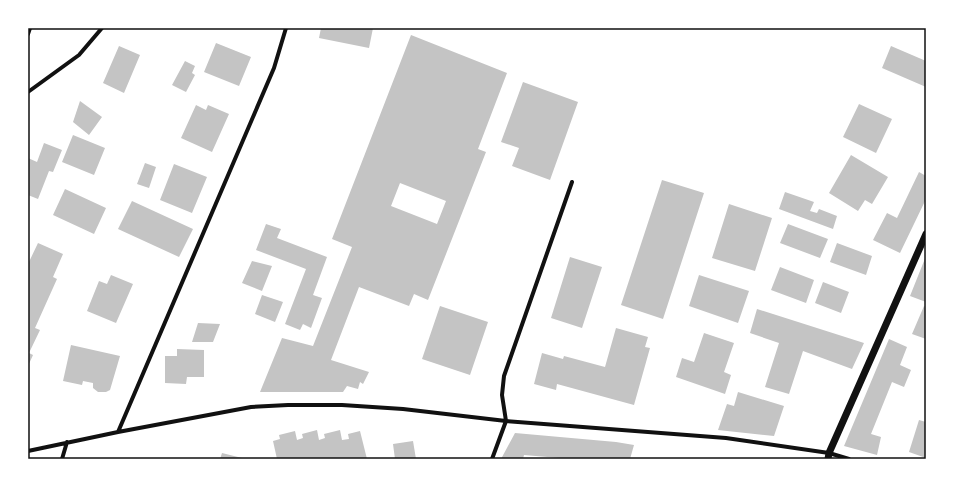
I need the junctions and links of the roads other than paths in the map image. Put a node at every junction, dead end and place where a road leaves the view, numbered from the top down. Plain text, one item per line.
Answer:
1 (30, 28) edge
2 (102, 28) edge
3 (286, 28) edge
4 (28, 34) edge
5 (28, 92) edge
6 (572, 182) dead end
7 (926, 234) edge
8 (506, 420) junction
9 (118, 432) junction
10 (67, 442) junction
11 (28, 451) edge
12 (829, 456) edge
13 (62, 459) edge
14 (492, 459) edge
15 (849, 459) edge

1 - 4 street
2 - 5 street
3 - 9 street
6 - 8 street
7 - 12 street
8 - 9 street
8 - 12 street
8 - 14 street
9 - 10 street
10 - 11 street
10 - 13 street
12 - 15 street

